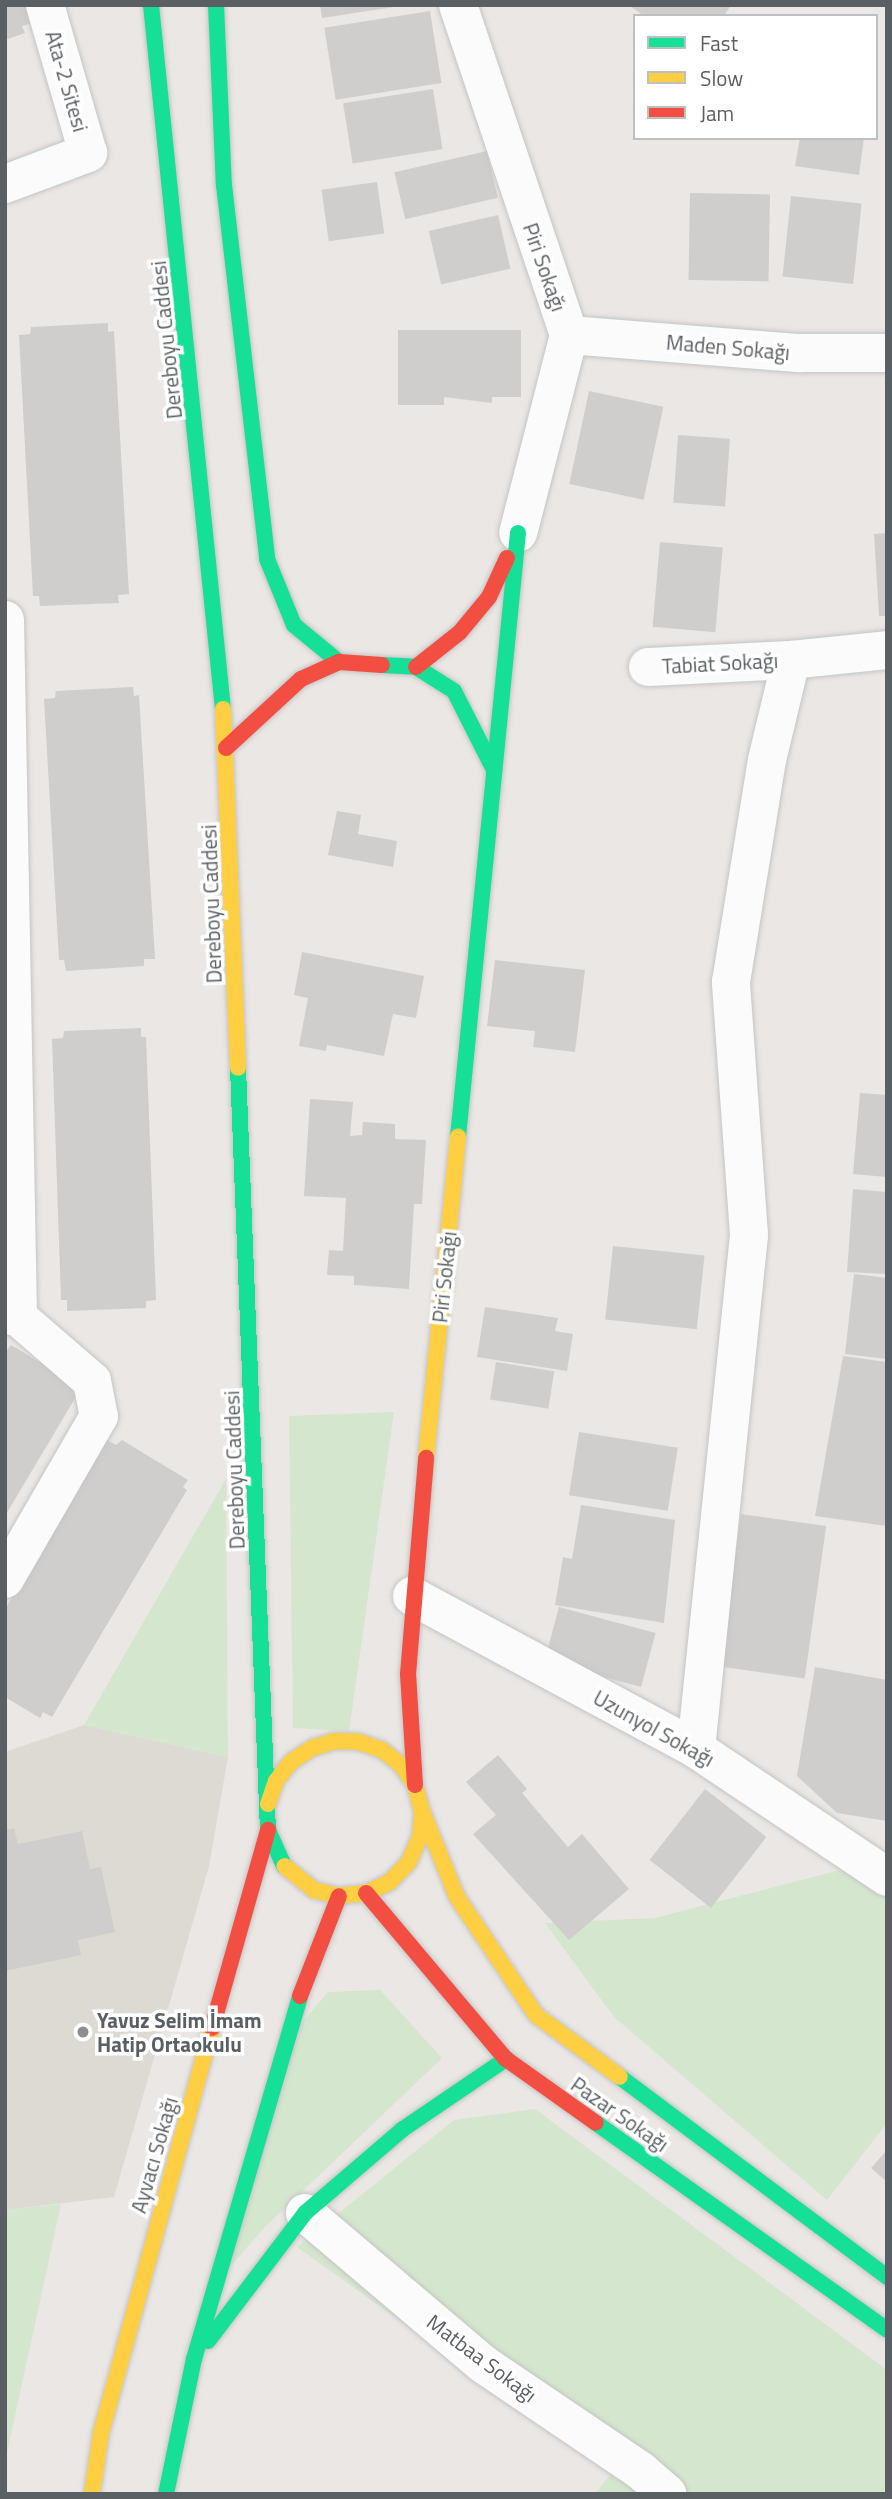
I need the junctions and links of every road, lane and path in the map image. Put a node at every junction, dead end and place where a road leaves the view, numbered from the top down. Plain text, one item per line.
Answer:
1 (45, 5) edge
2 (151, 5) edge
3 (216, 5) edge
4 (458, 5) edge
5 (5, 184) edge
6 (569, 335) junction
7 (887, 353) edge
8 (518, 533) junction
9 (5, 620) edge
10 (887, 650) edge
11 (792, 660) junction
12 (339, 662) junction
13 (416, 667) junction
14 (648, 667) dead end
15 (226, 748) junction
16 (494, 770) junction
17 (12, 1316) edge
18 (5, 1579) edge
19 (412, 1596) junction
20 (696, 1749) junction
21 (415, 1785) junction
22 (268, 1804) junction
23 (422, 1811) junction
24 (268, 1830) junction
25 (887, 1877) edge
26 (366, 1893) junction
27 (339, 1896) junction
28 (506, 2059) junction
29 (305, 2213) junction
30 (887, 2277) edge
31 (887, 2330) edge
32 (194, 2359) junction
33 (644, 2486) edge
34 (92, 2494) edge
35 (166, 2494) edge

1 - 5 street, Ata-2 Sitesi
2 - 15 main road, Dereboyu Caddesi
3 - 12 main road
4 - 6 street, Piri Sokağı
6 - 7 street, Maden Sokağı
6 - 8 street, Piri Sokağı
8 - 13 main road
8 - 16 main road, Piri Sokağı
9 - 17 street
10 - 11 street, Tabiat Sokağı
11 - 14 street, Tabiat Sokağı
11 - 20 street
12 - 13 main road
12 - 15 main road
13 - 16 main road
15 - 22 main road, Dereboyu Caddesi
16 - 19 main road, Piri Sokağı
17 - 18 street
19 - 20 street, Uzunyol Sokağı
19 - 21 main road, Piri Sokağı
20 - 25 street, Uzunyol Sokağı
21 - 22 main road, Dereboyu Caddesi
21 - 23 main road, Dereboyu Caddesi
22 - 24 main road, Dereboyu Caddesi
23 - 26 main road, Dereboyu Caddesi
23 - 30 main road, Pazar Sokağı
24 - 27 main road, Dereboyu Caddesi
24 - 34 main road, Ayvacı Sokağı
26 - 27 main road, Dereboyu Caddesi
26 - 28 main road, Pazar Sokağı
27 - 32 main road
28 - 29 main road
28 - 31 main road, Pazar Sokağı
29 - 32 main road
29 - 33 street, Matbaa Sokağı
32 - 35 main road

